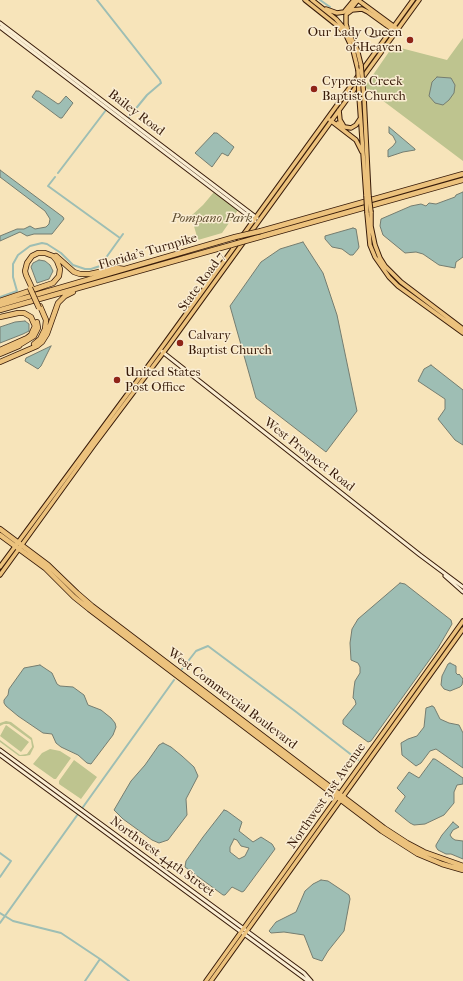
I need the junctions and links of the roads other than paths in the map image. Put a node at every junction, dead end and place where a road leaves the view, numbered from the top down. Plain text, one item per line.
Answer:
1 (305, 0) edge
2 (312, 0) edge
3 (413, 0) edge
4 (419, 0) edge
5 (355, 1) edge
6 (320, 6) junction
7 (368, 12) junction
8 (348, 13) junction
9 (0, 23) edge
10 (0, 27) edge
11 (393, 28) junction
12 (397, 31) junction
13 (349, 34) junction
14 (375, 52) junction
15 (369, 70) junction
16 (362, 96) junction
17 (339, 110) junction
18 (361, 116) junction
19 (329, 117) junction
20 (332, 120) junction
21 (345, 127) junction
22 (309, 145) junction
23 (300, 157) junction
24 (363, 157) junction
25 (304, 159) junction
26 (298, 167) junction
27 (463, 174) edge
28 (463, 180) edge
29 (218, 191) junction
30 (368, 196) junction
31 (255, 219) junction
32 (259, 222) junction
33 (128, 269) junction
34 (88, 286) junction
35 (31, 288) junction
36 (0, 301) edge
37 (0, 305) edge
38 (40, 307) junction
39 (0, 310) edge
40 (0, 316) edge
41 (445, 318) junction
42 (463, 328) edge
43 (463, 333) edge
44 (16, 347) junction
45 (161, 349) junction
46 (0, 350) edge
47 (164, 353) junction
48 (0, 354) edge
49 (0, 361) edge
50 (131, 389) junction
51 (130, 396) junction
52 (106, 422) junction
53 (107, 427) junction
54 (81, 459) junction
55 (58, 487) junction
56 (58, 494) junction
57 (0, 529) edge
58 (0, 535) edge
59 (18, 545) junction
60 (0, 567) edge
61 (442, 572) junction
62 (0, 575) edge
63 (463, 587) edge
64 (463, 592) edge
65 (463, 621) edge
66 (463, 629) edge
67 (197, 692) junction
68 (224, 706) junction
69 (0, 750) edge
70 (0, 755) edge
71 (340, 797) junction
72 (76, 809) junction
73 (463, 866) edge
74 (463, 870) edge
75 (244, 932) junction
76 (206, 981) edge
77 (211, 981) edge
78 (310, 981) edge

1 - 16 main road, bridge
2 - 6 main road
3 - 11 main road, State Road 7
4 - 12 main road, State Road 7
5 - 6 main road
5 - 7 street
5 - 8 main road
5 - 11 main road
6 - 13 main road
7 - 8 main road
7 - 11 main road
8 - 13 main road
9 - 29 street, Bailey Road
10 - 29 street, Bailey Road
11 - 12 main road
11 - 14 main road, State Road 7
12 - 15 main road, State Road 7
13 - 16 main road, bridge
14 - 15 main road
14 - 19 main road, State Road 7
15 - 17 main road, State Road 7
16 - 18 main road
16 - 30 main road
17 - 20 main road, State Road 7
17 - 21 main road
18 - 21 main road
18 - 24 main road
19 - 20 main road
19 - 22 main road, State Road 7
20 - 21 main road
20 - 24 main road
20 - 25 main road, State Road 7
22 - 23 main road, State Road 7
22 - 25 main road
23 - 26 main road
23 - 31 main road, State Road 7
24 - 30 main road
25 - 26 main road, State Road 7
26 - 32 main road, State Road 7
27 - 33 highway, Florida's Turnpike, bridge
28 - 34 highway, Florida's Turnpike, bridge
29 - 31 street, Bailey Road
30 - 41 main road, bridge
31 - 32 street, Bailey Road
31 - 45 main road, State Road 7
32 - 47 main road, State Road 7
33 - 35 highway
33 - 37 highway, Florida's Turnpike
34 - 39 highway, Florida's Turnpike
34 - 49 highway
35 - 36 highway
35 - 38 highway, bridge
38 - 44 highway
38 - 49 highway
40 - 44 highway
40 - 46 highway
41 - 42 main road
41 - 43 main road
44 - 48 highway
45 - 47 street, West Prospect Road
45 - 50 main road, State Road 7
47 - 51 main road, State Road 7
47 - 61 street, West Prospect Road
50 - 51 main road
50 - 52 main road, State Road 7
51 - 53 main road, State Road 7
52 - 53 main road
52 - 54 main road, State Road 7
53 - 54 main road, State Road 7
54 - 55 main road, State Road 7
54 - 56 main road, State Road 7
55 - 56 main road
55 - 59 main road, State Road 7
56 - 59 main road, State Road 7
57 - 59 highway, West Commercial Boulevard
58 - 59 highway, West Commercial Boulevard
59 - 60 main road, State Road 7
59 - 62 main road, State Road 7
59 - 67 highway, West Commercial Boulevard
59 - 68 highway, West Commercial Boulevard
61 - 63 street, West Prospect Road
61 - 64 street, West Prospect Road
65 - 71 main road, Northwest 31st Avenue
66 - 71 main road, Northwest 31st Avenue
67 - 68 highway
67 - 71 highway, West Commercial Boulevard
68 - 71 highway, West Commercial Boulevard
69 - 72 street, Northwest 44th Street
70 - 72 street, Northwest 44th Street
71 - 73 highway, West Commercial Boulevard
71 - 74 highway, West Commercial Boulevard
71 - 75 main road, Northwest 31st Avenue
72 - 75 street, Northwest 44th Street
75 - 76 main road, Northwest 31st Avenue
75 - 77 main road, Northwest 31st Avenue
75 - 78 street, Northwest 44th Street

